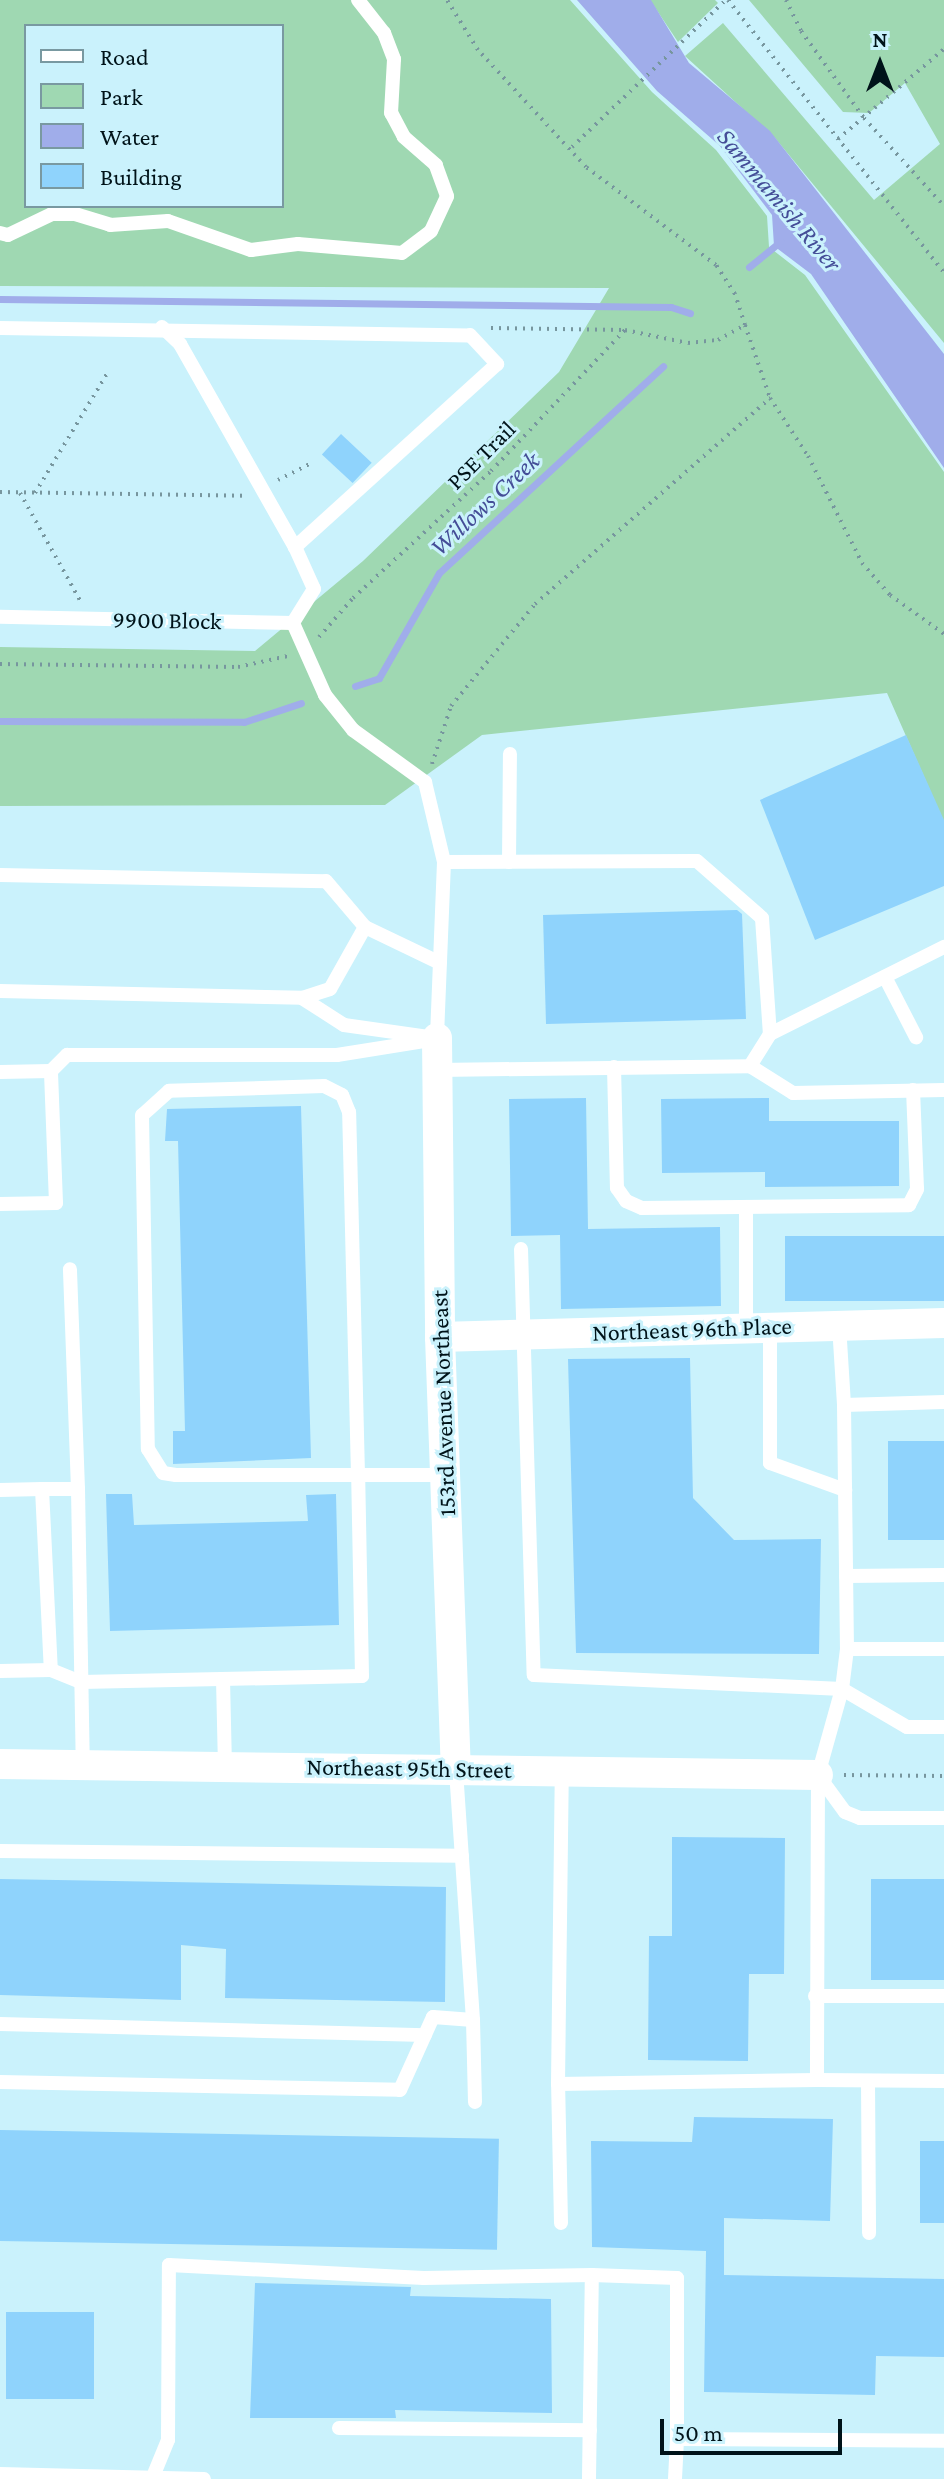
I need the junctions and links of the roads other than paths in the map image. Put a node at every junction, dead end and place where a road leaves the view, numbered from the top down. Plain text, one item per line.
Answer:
1 (358, 0) edge
2 (0, 233) edge
3 (162, 327) junction
4 (0, 328) edge
5 (295, 547) junction
6 (0, 617) edge
7 (293, 623) junction
8 (510, 754) dead end
9 (444, 862) junction
10 (509, 862) junction
11 (0, 875) edge
12 (365, 927) junction
13 (944, 947) edge
14 (440, 963) junction
15 (885, 977) junction
16 (0, 991) edge
17 (302, 998) junction
18 (770, 1034) junction
19 (916, 1037) dead end
20 (437, 1038) junction
21 (750, 1066) junction
22 (614, 1067) junction
23 (437, 1070) junction
24 (51, 1071) junction
25 (0, 1072) edge
26 (913, 1090) junction
27 (944, 1090) edge
28 (0, 1204) edge
29 (746, 1207) junction
30 (521, 1249) dead end
31 (70, 1269) dead end
32 (944, 1323) edge
33 (838, 1325) junction
34 (758, 1326) junction
35 (526, 1334) junction
36 (440, 1337) junction
37 (944, 1402) edge
38 (844, 1405) junction
39 (358, 1475) junction
40 (446, 1475) junction
41 (42, 1489) junction
42 (78, 1489) junction
43 (0, 1490) edge
44 (845, 1490) junction
45 (944, 1575) edge
46 (846, 1576) junction
47 (847, 1649) junction
48 (944, 1649) edge
49 (51, 1670) junction
50 (0, 1671) edge
51 (223, 1679) junction
52 (81, 1682) junction
53 (842, 1689) junction
54 (944, 1727) edge
55 (0, 1764) edge
56 (83, 1765) junction
57 (225, 1766) junction
58 (456, 1767) junction
59 (562, 1770) junction
60 (818, 1775) junction
61 (944, 1818) edge
62 (0, 1851) edge
63 (462, 1856) junction
64 (815, 1996) junction
65 (944, 1996) edge
66 (473, 2020) junction
67 (0, 2024) edge
68 (425, 2035) junction
69 (817, 2080) junction
70 (868, 2081) junction
71 (944, 2081) edge
72 (0, 2082) edge
73 (558, 2084) junction
74 (475, 2102) dead end
75 (561, 2223) dead end
76 (869, 2233) dead end
77 (592, 2275) junction
78 (339, 2428) dead end
79 (590, 2430) junction
80 (677, 2439) junction
81 (944, 2441) edge
82 (0, 2474) edge
83 (91, 2478) edge
84 (152, 2478) edge
85 (204, 2479) edge
86 (589, 2479) edge
87 (675, 2479) edge

1 - 2 lane
3 - 4 lane
3 - 5 lane
3 - 5 lane
5 - 7 lane
6 - 7 lane, 9900 Block
7 - 9 lane
8 - 10 lane
9 - 10 lane
9 - 14 lane
10 - 18 lane
11 - 12 lane
12 - 14 lane
12 - 17 lane
13 - 15 lane
14 - 20 lane
15 - 18 lane
15 - 19 lane
16 - 17 lane
17 - 20 lane
18 - 21 lane
20 - 23 street, 153rd Avenue Northeast
20 - 24 lane
21 - 22 lane
21 - 26 lane
22 - 23 lane
22 - 29 lane
23 - 36 street, 153rd Avenue Northeast
24 - 25 lane
24 - 28 lane
26 - 27 lane
26 - 29 lane
29 - 34 lane
30 - 35 lane
31 - 42 lane
32 - 33 street, Northeast 96th Place
33 - 34 street, Northeast 96th Place
33 - 38 lane
34 - 35 street, Northeast 96th Place
34 - 44 lane
35 - 36 street, Northeast 96th Place
35 - 53 lane
36 - 40 street, 153rd Avenue Northeast
37 - 38 lane
38 - 44 lane
39 - 39 lane
39 - 40 lane
39 - 51 lane
40 - 58 street, 153rd Avenue Northeast
41 - 42 lane
41 - 43 lane
41 - 49 lane
42 - 52 lane
44 - 46 lane
45 - 46 lane
46 - 47 lane
47 - 48 lane
47 - 53 lane
49 - 50 lane
49 - 52 lane
51 - 52 lane
51 - 57 lane
52 - 56 lane
53 - 54 lane
53 - 60 lane
55 - 56 street, Northeast 95th Street
56 - 57 street, Northeast 95th Street
57 - 58 street, Northeast 95th Street
58 - 59 street, Northeast 95th Street
58 - 63 lane
59 - 60 street, Northeast 95th Street
59 - 73 lane
60 - 61 lane
60 - 64 lane
62 - 63 lane
63 - 66 lane
64 - 65 lane
64 - 69 lane
66 - 68 lane
66 - 74 lane
67 - 68 lane
68 - 72 lane
69 - 70 lane
69 - 73 lane
70 - 71 lane
70 - 76 lane
73 - 75 lane
77 - 79 lane
77 - 80 lane
77 - 84 lane
78 - 79 lane
79 - 86 lane
80 - 81 lane
80 - 87 lane
82 - 83 lane
83 - 84 lane
84 - 85 lane

